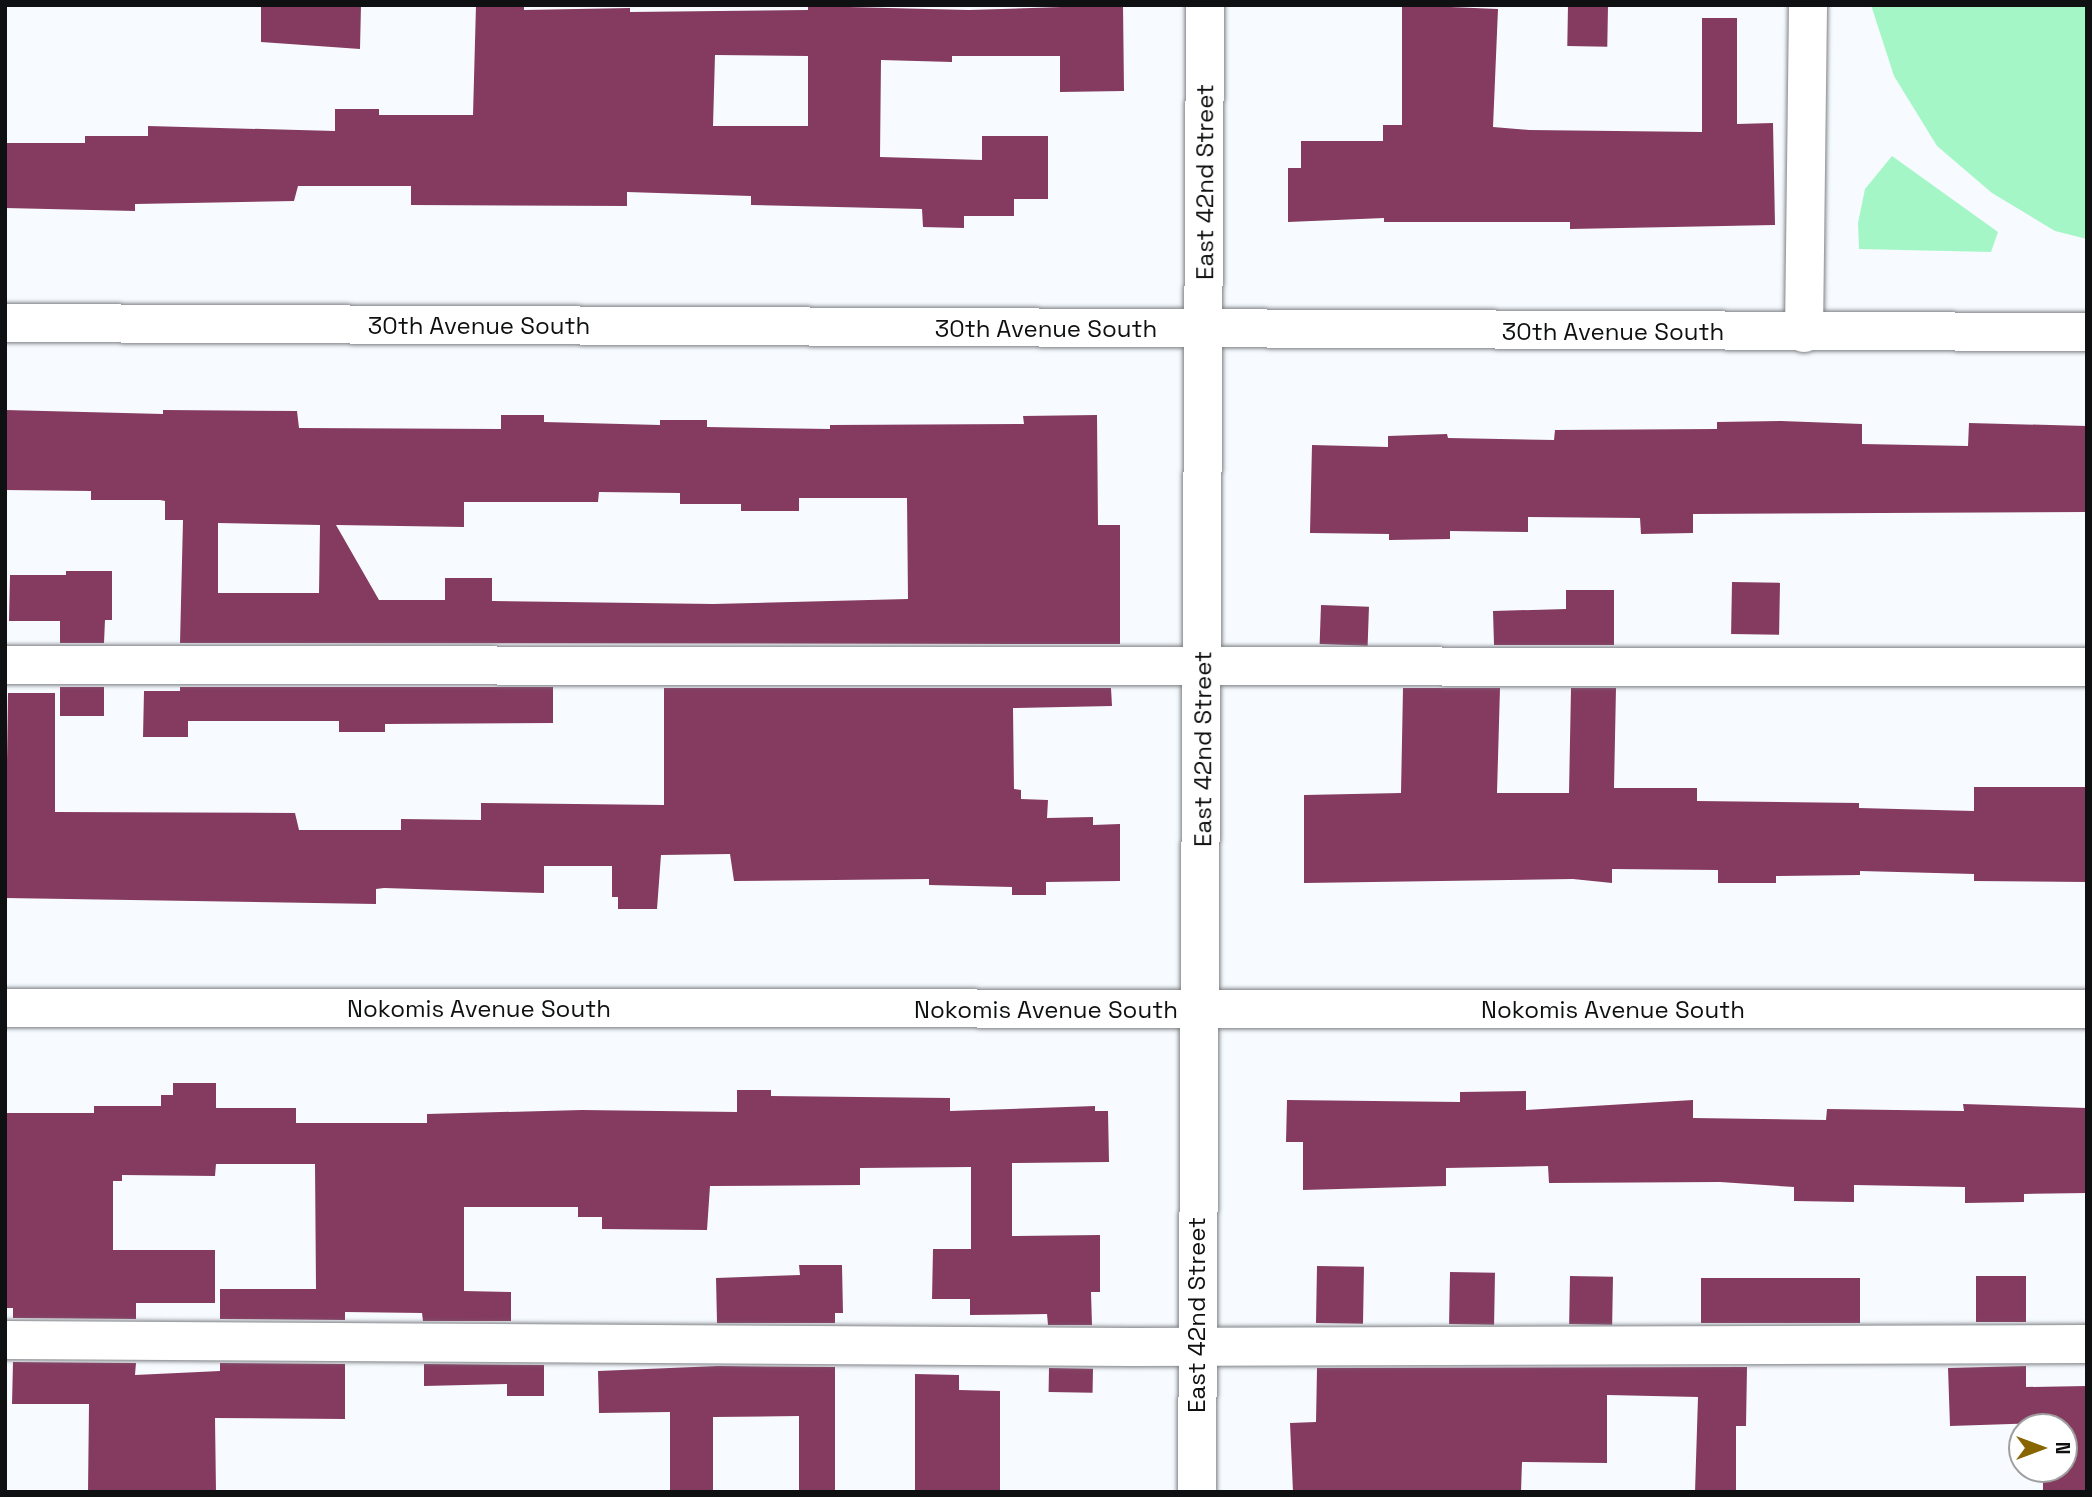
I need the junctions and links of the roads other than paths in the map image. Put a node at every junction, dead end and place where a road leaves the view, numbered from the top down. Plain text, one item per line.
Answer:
1 (1205, 5) edge
2 (1808, 5) edge
3 (5, 323) edge
4 (1205, 330) junction
5 (2087, 332) edge
6 (1804, 333) junction
7 (5, 665) edge
8 (1203, 666) junction
9 (2087, 667) edge
10 (5, 1008) edge
11 (2087, 1009) edge
12 (1200, 1010) junction
13 (5, 1340) edge
14 (2087, 1344) edge
15 (1195, 1347) junction
16 (1197, 1492) edge

1 - 4 street, East 42nd Street
2 - 6 street
3 - 4 street, 30th Avenue South
4 - 6 street, 30th Avenue South
4 - 8 street, East 42nd Street
5 - 6 street, 30th Avenue South
7 - 8 street
8 - 9 street
8 - 12 street, East 42nd Street
10 - 12 street, Nokomis Avenue South
11 - 12 street, Nokomis Avenue South
12 - 15 street, East 42nd Street
13 - 15 street
14 - 15 street
15 - 16 street, East 42nd Street

